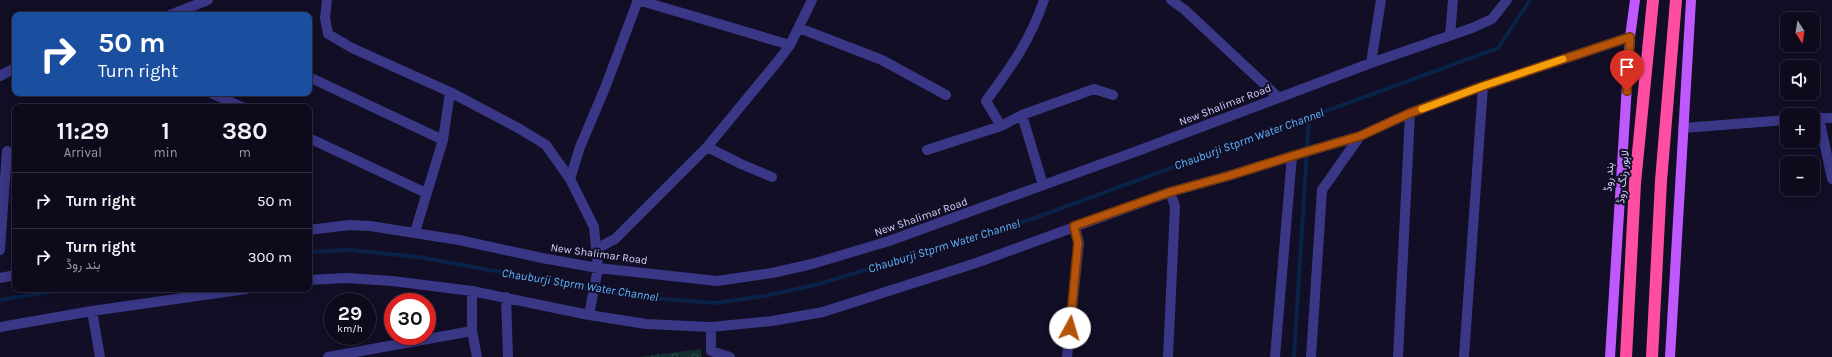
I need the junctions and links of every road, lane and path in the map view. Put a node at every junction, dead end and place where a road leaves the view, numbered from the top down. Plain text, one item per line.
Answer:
1 (208, 0) edge
2 (327, 0) edge
3 (638, 0) edge
4 (812, 0) edge
5 (1044, 0) edge
6 (1171, 0) edge
7 (1381, 0) edge
8 (1453, 0) edge
9 (1507, 0) edge
10 (1635, 0) edge
11 (1653, 0) edge
12 (1676, 0) edge
13 (1691, 0) edge
14 (180, 12) edge
15 (799, 28) junction
16 (1450, 35) junction
17 (1630, 37) junction
18 (790, 45) junction
19 (1371, 62) junction
20 (12, 70) edge
21 (0, 76) edge
22 (312, 78) edge
23 (1483, 86) junction
24 (450, 92) junction
25 (946, 95) dead end
26 (1113, 95) dead end
27 (218, 96) edge
28 (1278, 97) junction
29 (235, 104) edge
30 (1410, 113) junction
31 (1022, 116) junction
32 (1820, 118) edge
33 (1832, 118) edge
34 (1780, 121) edge
35 (1001, 126) junction
36 (1683, 128) junction
37 (1820, 133) edge
38 (1360, 136) junction
39 (312, 139) edge
40 (443, 140) junction
41 (707, 147) junction
42 (927, 150) dead end
43 (7, 151) edge
44 (1295, 155) junction
45 (772, 177) dead end
46 (570, 179) junction
47 (1832, 179) edge
48 (1043, 186) junction
49 (1170, 192) junction
50 (426, 193) junction
51 (1074, 226) junction
52 (312, 230) edge
53 (415, 232) junction
54 (596, 249) junction
55 (0, 250) edge
56 (598, 270) junction
57 (12, 276) edge
58 (0, 278) edge
59 (312, 280) edge
60 (472, 291) junction
61 (225, 292) edge
62 (506, 297) junction
63 (92, 311) junction
64 (590, 315) junction
65 (0, 327) edge
66 (711, 327) junction
67 (472, 331) junction
68 (711, 354) edge
69 (100, 357) edge
70 (328, 357) edge
71 (477, 357) edge
72 (508, 357) edge
73 (730, 357) edge
74 (1067, 357) edge
75 (1168, 357) edge
76 (1275, 357) edge
77 (1311, 357) edge
78 (1398, 357) edge
79 (1464, 357) edge
80 (1610, 357) edge
81 (1626, 357) edge
82 (1652, 357) edge
83 (1670, 357) edge

1 - 14 street
2 - 24 street
3 - 18 street
3 - 46 street
4 - 15 street
5 - 35 street
6 - 28 street
7 - 19 street
8 - 16 street
9 - 16 street, New Shalimar Road
10 - 17 main road, بند روڈ
11 - 81 highway, لاہور رنگ روڈ
12 - 82 highway
13 - 36 main road
15 - 18 street
15 - 25 street
16 - 19 street, New Shalimar Road
17 - 23 street
17 - 80 main road, بند روڈ
18 - 41 street
19 - 28 street, New Shalimar Road
20 - 21 street
22 - 40 street
23 - 30 street
23 - 79 street
24 - 40 street
24 - 46 street
26 - 31 street
27 - 29 street
28 - 48 street, New Shalimar Road
30 - 38 street
30 - 78 street
31 - 35 street
31 - 48 street
32 - 33 street
34 - 36 street
35 - 42 street
36 - 83 main road
37 - 47 street
38 - 44 street
38 - 77 street
39 - 50 street
40 - 50 street
41 - 45 street
41 - 54 street
43 - 55 street
44 - 49 street
44 - 76 street
46 - 54 street
48 - 56 street, New Shalimar Road
49 - 51 street
49 - 75 street
50 - 53 street
51 - 66 street
51 - 74 street
52 - 53 street, New Shalimar Road
53 - 56 street, New Shalimar Road
54 - 56 street
56 - 64 street
57 - 58 street
59 - 60 street
60 - 62 street
60 - 67 street
61 - 63 street
62 - 64 street
62 - 72 street
63 - 65 street
63 - 69 street
64 - 66 street
66 - 68 street
67 - 70 street
67 - 71 street
68 - 73 street

